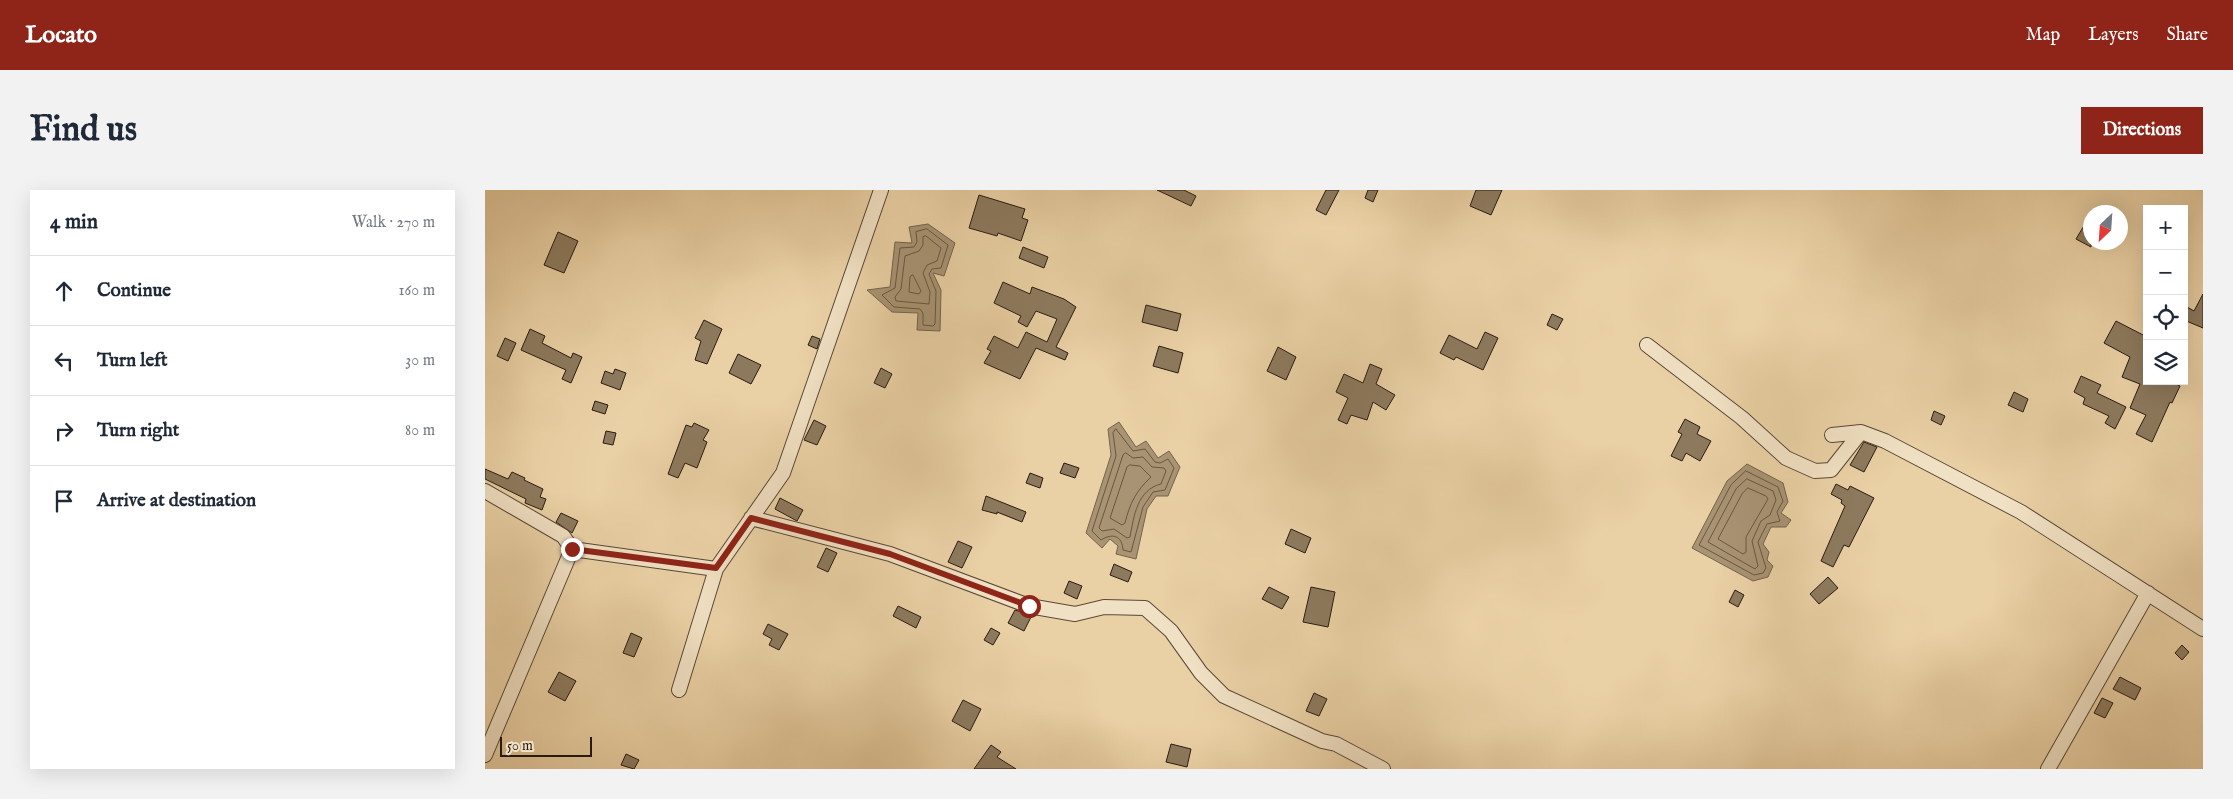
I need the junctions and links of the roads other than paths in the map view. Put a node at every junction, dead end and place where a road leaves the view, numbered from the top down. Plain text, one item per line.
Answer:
1 (881, 190) edge
2 (1647, 346) dead end
3 (1861, 432) junction
4 (1831, 435) dead end
5 (485, 491) edge
6 (751, 518) junction
7 (572, 549) junction
8 (716, 568) junction
9 (2149, 594) junction
10 (2203, 629) edge
11 (679, 690) dead end
12 (485, 755) edge
13 (1383, 769) edge
14 (2048, 769) edge

1 - 6 street
2 - 3 street
3 - 4 street
3 - 9 street
5 - 7 street
6 - 8 street
6 - 13 street
7 - 8 street
7 - 12 street
8 - 11 street
9 - 10 street
9 - 14 street

